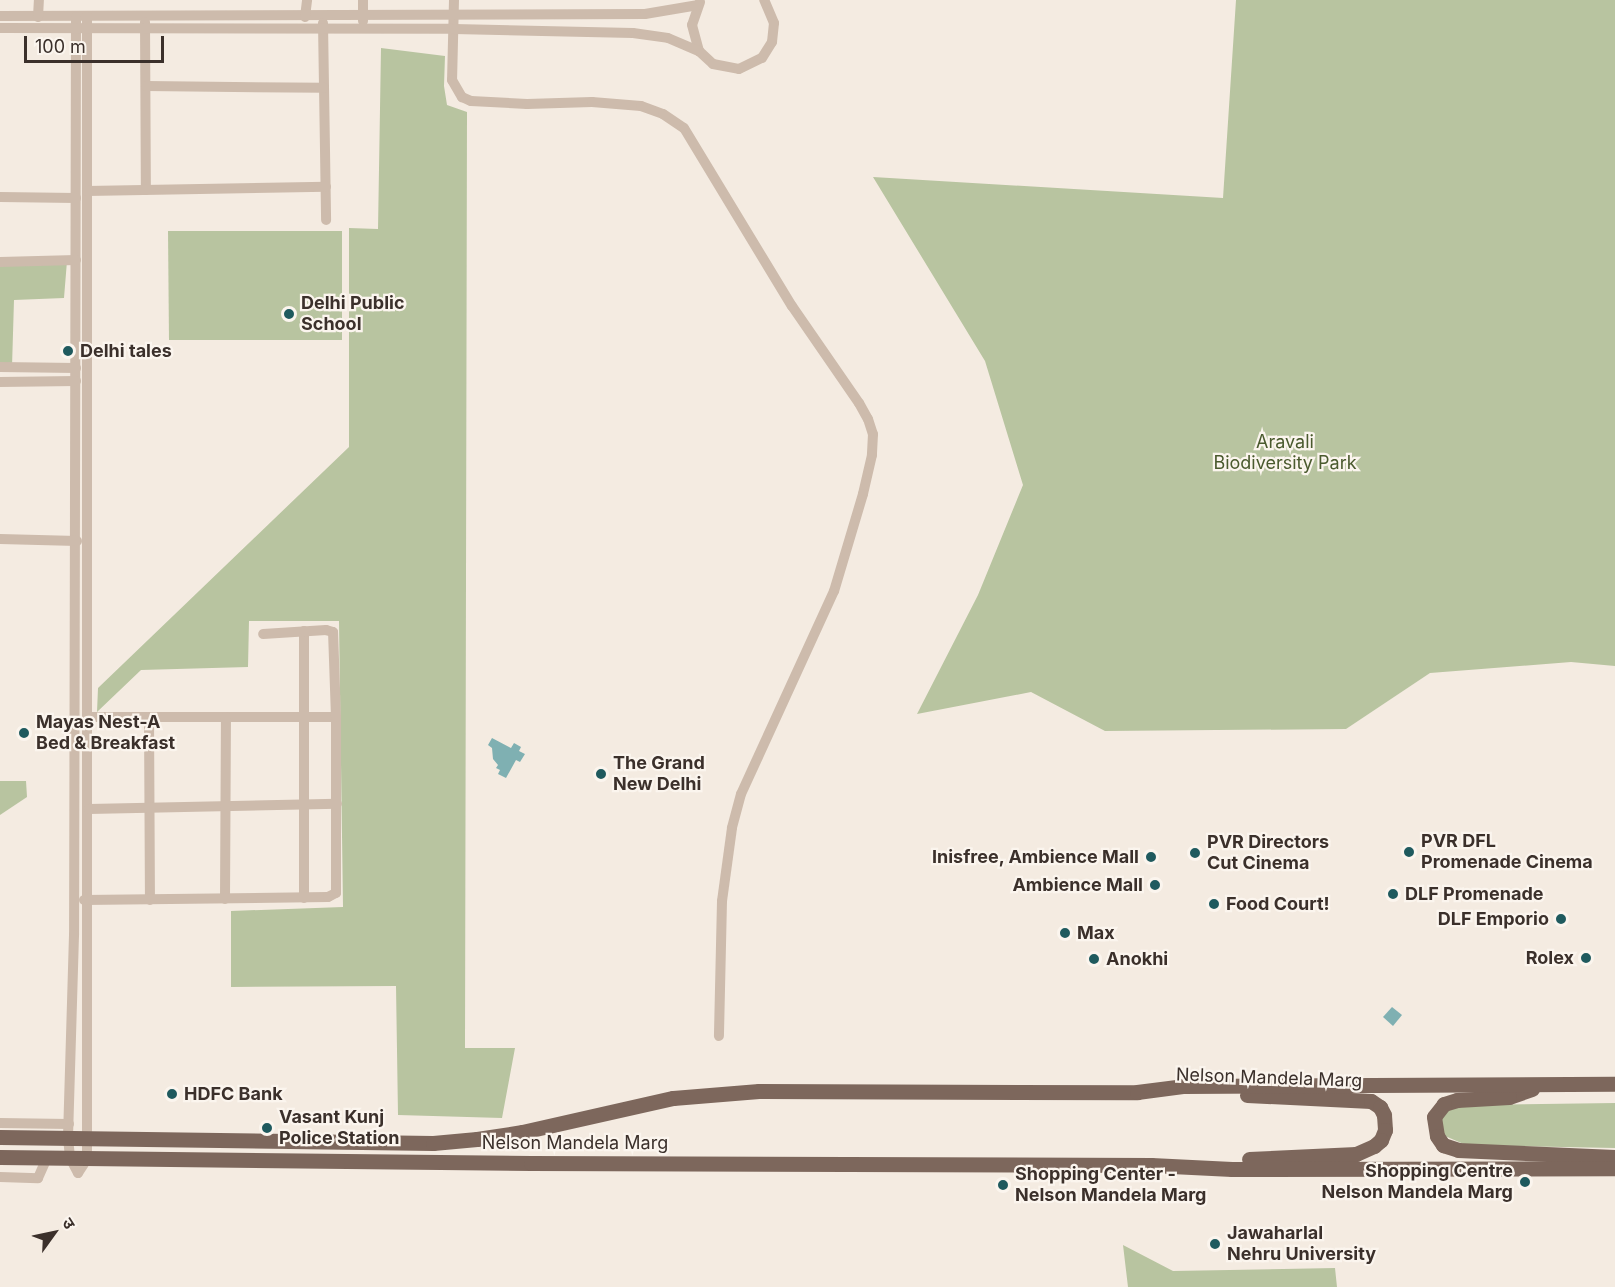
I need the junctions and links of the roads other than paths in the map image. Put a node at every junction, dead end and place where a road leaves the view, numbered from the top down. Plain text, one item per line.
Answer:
1 (39, 0) edge
2 (306, 0) edge
3 (363, 0) edge
4 (454, 0) edge
5 (700, 2) edge
6 (768, 2) edge
7 (454, 15) junction
8 (0, 16) edge
9 (363, 16) junction
10 (38, 17) junction
11 (305, 17) junction
12 (322, 17) junction
13 (82, 22) junction
14 (145, 23) junction
15 (0, 28) edge
16 (323, 29) junction
17 (363, 29) junction
18 (454, 29) junction
19 (699, 51) junction
20 (146, 86) junction
21 (324, 88) junction
22 (326, 187) junction
23 (146, 190) junction
24 (87, 191) junction
25 (0, 197) edge
26 (76, 198) junction
27 (326, 220) dead end
28 (76, 260) junction
29 (0, 262) edge
30 (0, 367) edge
31 (76, 368) junction
32 (76, 381) junction
33 (0, 382) edge
34 (0, 539) edge
35 (76, 541) junction
36 (304, 632) junction
37 (263, 634) dead end
38 (88, 717) junction
39 (148, 717) junction
40 (226, 717) junction
41 (304, 717) junction
42 (336, 717) junction
43 (88, 771) junction
44 (74, 774) junction
45 (304, 804) junction
46 (336, 804) junction
47 (225, 806) junction
48 (148, 808) junction
49 (89, 809) junction
50 (304, 898) junction
51 (225, 899) junction
52 (74, 900) junction
53 (89, 900) junction
54 (150, 900) junction
55 (718, 1036) dead end
56 (1544, 1084) junction
57 (1615, 1084) edge
58 (1137, 1092) junction
59 (0, 1123) edge
60 (68, 1131) junction
61 (0, 1137) edge
62 (87, 1138) junction
63 (0, 1157) edge
64 (1615, 1157) edge
65 (47, 1158) junction
66 (70, 1158) junction
67 (87, 1159) junction
68 (1150, 1165) junction
69 (1615, 1168) edge
70 (0, 1177) edge

1 - 10 street
2 - 11 street
3 - 9 street
4 - 7 street
5 - 7 street
5 - 19 street
6 - 19 street
7 - 9 street
7 - 18 street
8 - 10 street
9 - 12 street
9 - 17 street
10 - 13 street
11 - 12 street
11 - 14 street
12 - 16 street
13 - 14 street
13 - 15 street
13 - 24 street
13 - 26 street
14 - 16 street
14 - 20 street
16 - 17 street
16 - 21 street
17 - 18 street
18 - 19 street
18 - 55 street
20 - 21 street
20 - 23 street
21 - 22 street
22 - 23 street
22 - 27 street
23 - 24 street
24 - 38 street
25 - 26 street
26 - 28 street
28 - 29 street
28 - 31 street
30 - 31 street
31 - 32 street
32 - 33 street
32 - 35 street
34 - 35 street
35 - 44 street
36 - 37 street
36 - 41 street
36 - 42 street
38 - 39 street
38 - 43 street
39 - 40 street
39 - 48 street
40 - 41 street
40 - 47 street
41 - 42 street
41 - 45 street
42 - 46 street
43 - 44 street
43 - 49 street
44 - 52 street
45 - 46 street
45 - 47 street
45 - 50 street
46 - 50 street
47 - 48 street
47 - 51 street
48 - 49 street
48 - 54 street
49 - 53 street
50 - 51 street
51 - 54 street
52 - 53 street
52 - 60 street
53 - 54 street
53 - 62 street
56 - 57 main road, Nelson Mandela Marg
56 - 58 main road, Nelson Mandela Marg
56 - 64 main road
58 - 62 main road, Nelson Mandela Marg
58 - 68 main road, Nelson Mandela Marg
59 - 60 street
60 - 61 main road, Nelson Mandela Marg
60 - 62 main road, Nelson Mandela Marg
60 - 66 street
62 - 67 street
63 - 65 main road, Nelson Mandela Marg
65 - 66 main road, Nelson Mandela Marg
65 - 70 street
66 - 67 main road, Nelson Mandela Marg
67 - 68 main road, Nelson Mandela Marg
68 - 69 main road, Nelson Mandela Marg

